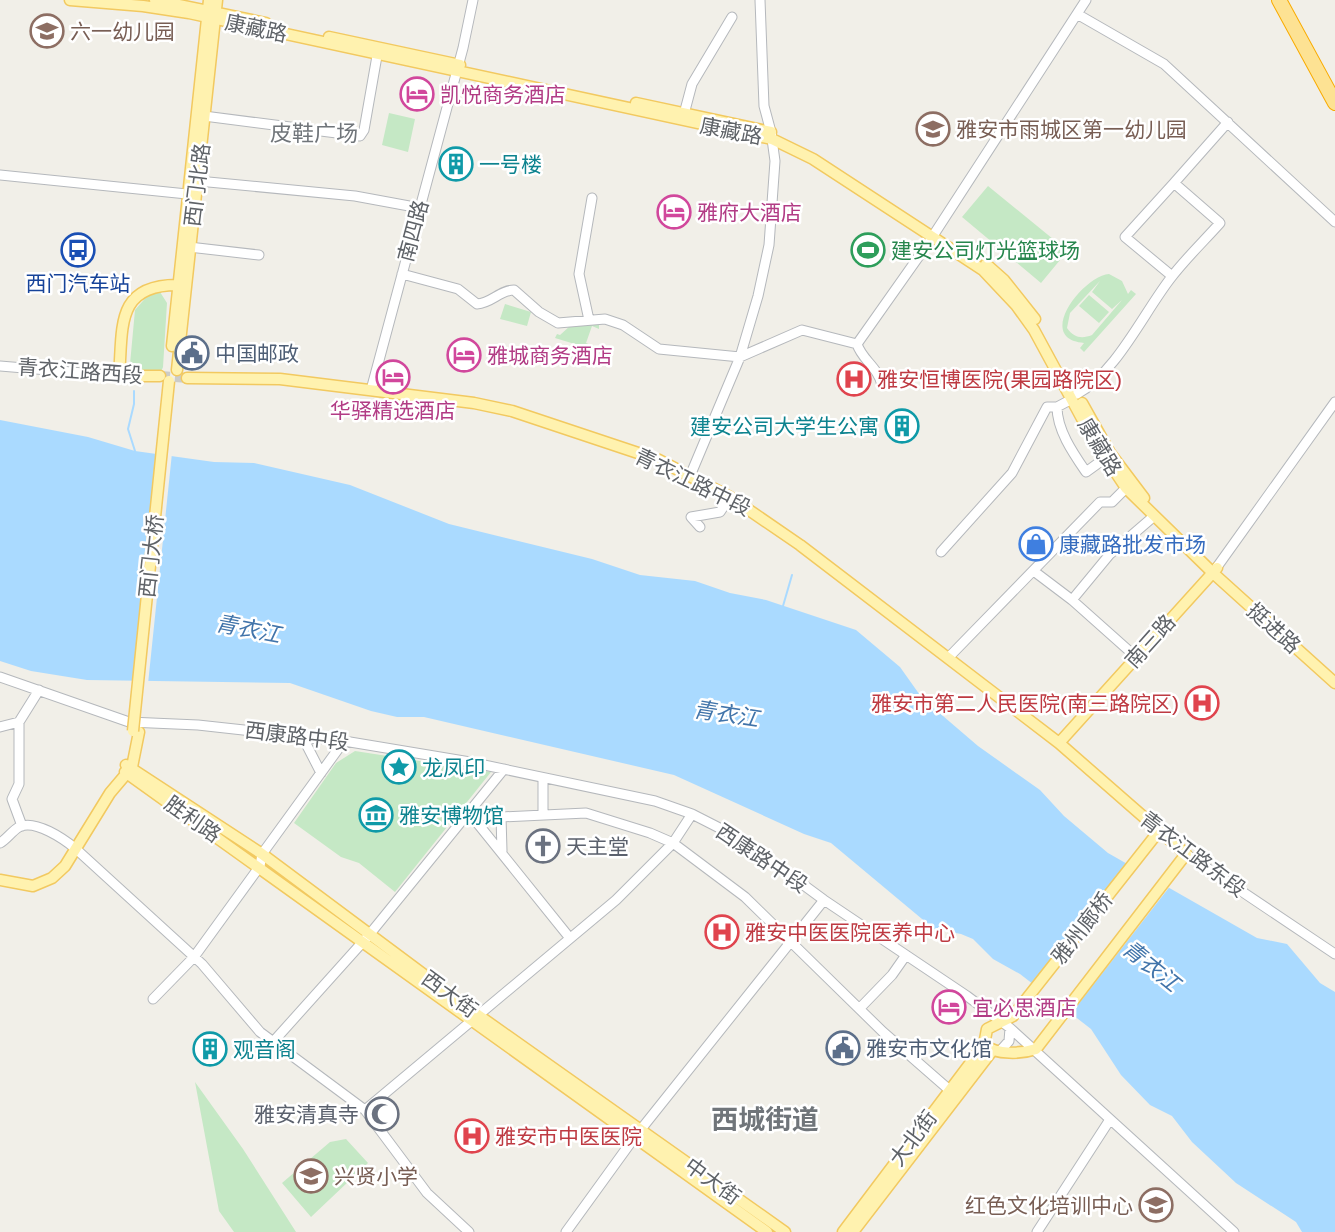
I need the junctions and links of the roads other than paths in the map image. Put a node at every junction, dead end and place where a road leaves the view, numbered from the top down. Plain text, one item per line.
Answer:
1 (70, 0) edge
2 (76, 0) edge
3 (155, 0) edge
4 (218, 0) edge
5 (473, 0) edge
6 (760, 0) edge
7 (1086, 0) edge
8 (1278, 0) edge
9 (1285, 0) edge
10 (211, 12) edge
11 (1077, 14) junction
12 (732, 17) dead end
13 (377, 56) junction
14 (457, 68) junction
15 (1335, 87) edge
16 (1335, 103) edge
17 (684, 114) junction
18 (204, 116) junction
19 (1228, 122) junction
20 (771, 135) junction
21 (0, 175) edge
22 (198, 181) junction
23 (1173, 183) junction
24 (187, 194) junction
25 (592, 198) dead end
26 (420, 208) junction
27 (1335, 222) edge
28 (934, 232) junction
29 (189, 247) junction
30 (259, 255) dead end
31 (402, 274) junction
32 (1172, 276) junction
33 (177, 285) junction
34 (589, 320) junction
35 (856, 344) junction
36 (740, 357) junction
37 (0, 366) edge
38 (119, 376) junction
39 (187, 378) tunnel mouth
40 (168, 379) joint
41 (882, 385) dead end
42 (371, 390) junction
43 (1074, 396) junction
44 (1335, 402) edge
45 (1057, 406) junction
46 (1104, 459) junction
47 (690, 476) junction
48 (1126, 488) junction
49 (730, 497) junction
50 (1153, 517) junction
51 (700, 527) dead end
52 (942, 552) dead end
53 (1215, 570) junction
54 (1035, 572) junction
55 (1072, 600) junction
56 (1136, 657) junction
57 (948, 658) junction
58 (1335, 675) edge
59 (0, 677) edge
60 (1335, 683) edge
61 (39, 690) junction
62 (19, 722) junction
63 (0, 727) edge
64 (136, 727) junction
65 (303, 738) junction
66 (344, 741) junction
67 (1059, 743) junction
68 (128, 768) junction
69 (504, 769) junction
70 (321, 773) junction
71 (543, 778) junction
72 (470, 814) junction
73 (692, 814) junction
74 (543, 815) junction
75 (501, 817) junction
76 (22, 826) junction
77 (1155, 835) junction
78 (0, 843) edge
79 (673, 843) junction
80 (76, 849) junction
81 (502, 851) junction
82 (262, 854) junction
83 (1184, 857) junction
84 (260, 866) junction
85 (0, 880) edge
86 (824, 900) junction
87 (569, 937) junction
88 (366, 939) junction
89 (790, 940) junction
90 (1334, 951) edge
91 (906, 956) junction
92 (194, 957) junction
93 (153, 999) dead end
94 (860, 1008) junction
95 (475, 1018) junction
96 (1006, 1025) junction
97 (273, 1042) junction
98 (992, 1049) junction
99 (1036, 1049) junction
100 (953, 1092) junction
101 (365, 1110) junction
102 (1109, 1121) junction
103 (642, 1129) junction
104 (634, 1138) junction
105 (469, 1232) edge
106 (566, 1232) edge
107 (767, 1232) edge
108 (785, 1232) edge
109 (843, 1232) edge
110 (853, 1232) edge
111 (1037, 1232) edge
112 (1234, 1232) edge

1 - 2 main road, 康藏路
2 - 10 main road, 康藏路
3 - 10 main road, 康藏路
4 - 10 main road, 西门北路
5 - 14 street, 南四路
6 - 20 street
7 - 11 street
8 - 16 highway
9 - 15 highway
10 - 13 main road, 康藏路
10 - 14 main road, 康藏路
10 - 18 main road, 西门北路
10 - 24 main road, 西门北路
11 - 19 street
11 - 28 street
12 - 17 street
13 - 14 main road, 康藏路
13 - 18 street
14 - 17 main road, 康藏路
14 - 20 main road, 康藏路
14 - 26 street, 南四路
17 - 20 main road, 康藏路
18 - 22 main road, 西门北路
19 - 23 street
19 - 27 street
20 - 28 main road, 康藏路
20 - 36 street
21 - 24 street
22 - 26 street
22 - 29 main road, 西门北路
23 - 32 street
23 - 32 street
24 - 33 main road, 西门北路
25 - 34 street
26 - 31 street, 南四路
28 - 35 street
28 - 43 main road, 康藏路
29 - 30 street
29 - 33 main road, 西门北路
31 - 34 street
31 - 42 street, 南四路
32 - 43 street
33 - 38 main road
34 - 36 street
35 - 36 street
35 - 41 street
36 - 47 street
37 - 38 street, 青衣江路西段
38 - 40 main road, 青衣江路西段
39 - 42 main road, 青衣江路中段
40 - 64 main road, 西门大桥
42 - 47 main road, 青衣江路中段
43 - 45 street
43 - 46 main road, 康藏路
43 - 53 main road, 康藏路
44 - 53 street
45 - 46 street
45 - 52 street
46 - 48 main road, 康藏路
47 - 49 main road, 青衣江路中段
48 - 50 main road, 康藏路
48 - 54 street
49 - 51 street
49 - 57 main road, 青衣江路中段
50 - 53 main road, 康藏路
50 - 55 street
53 - 56 main road, 南三路
53 - 58 main road, 挺进路
53 - 60 main road, 挺进路
54 - 55 street
54 - 57 street
55 - 56 street
56 - 67 main road, 南三路
57 - 67 main road, 青衣江路中段
59 - 61 street, 西康路中段
61 - 62 street
61 - 64 street, 西康路中段
62 - 63 street
62 - 76 street
64 - 65 street, 西康路中段
64 - 68 main road, 西门大桥
65 - 66 street, 西康路中段
65 - 70 street
66 - 69 street, 西康路中段
66 - 70 street
67 - 77 main road, 青衣江路东段
68 - 80 main road
68 - 82 main road, 胜利路
68 - 84 main road, 胜利路
69 - 71 street, 西康路中段
69 - 72 street
70 - 82 street
71 - 73 street, 西康路中段
71 - 74 street
72 - 75 street
72 - 81 street
72 - 88 street
73 - 79 street
73 - 86 street, 西康路中段
74 - 75 street
74 - 79 street
75 - 81 street
76 - 78 street
76 - 80 street
77 - 83 main road, 青衣江路东段
77 - 96 main road, 雅州廊桥
79 - 87 street
79 - 89 street
80 - 85 main road
80 - 92 street
81 - 87 street
82 - 84 street
82 - 88 main road, 西大街
83 - 90 street, 青衣江路东段
83 - 99 main road, 雅州廊桥
84 - 88 main road, 西大街
84 - 92 street
86 - 89 street
86 - 91 street, 西康路中段
87 - 95 street
88 - 95 main road, 西大街
88 - 97 street
89 - 94 street
89 - 103 street
91 - 94 street
91 - 96 street, 西康路中段
92 - 93 street
92 - 97 street
94 - 100 street
95 - 101 street
95 - 103 main road, 西大街
95 - 104 main road, 西大街
96 - 98 street
96 - 98 main road, 大北街
96 - 99 street, 西康路中段
97 - 101 street
98 - 99 main road
98 - 100 main road, 大北街
99 - 102 street, 西康路中段
100 - 109 main road, 大北街
100 - 110 main road, 大北街
101 - 105 street
102 - 111 street
102 - 112 street, 西康路中段
103 - 104 street
103 - 108 main road, 中大街
104 - 106 street
104 - 107 main road, 西大街

